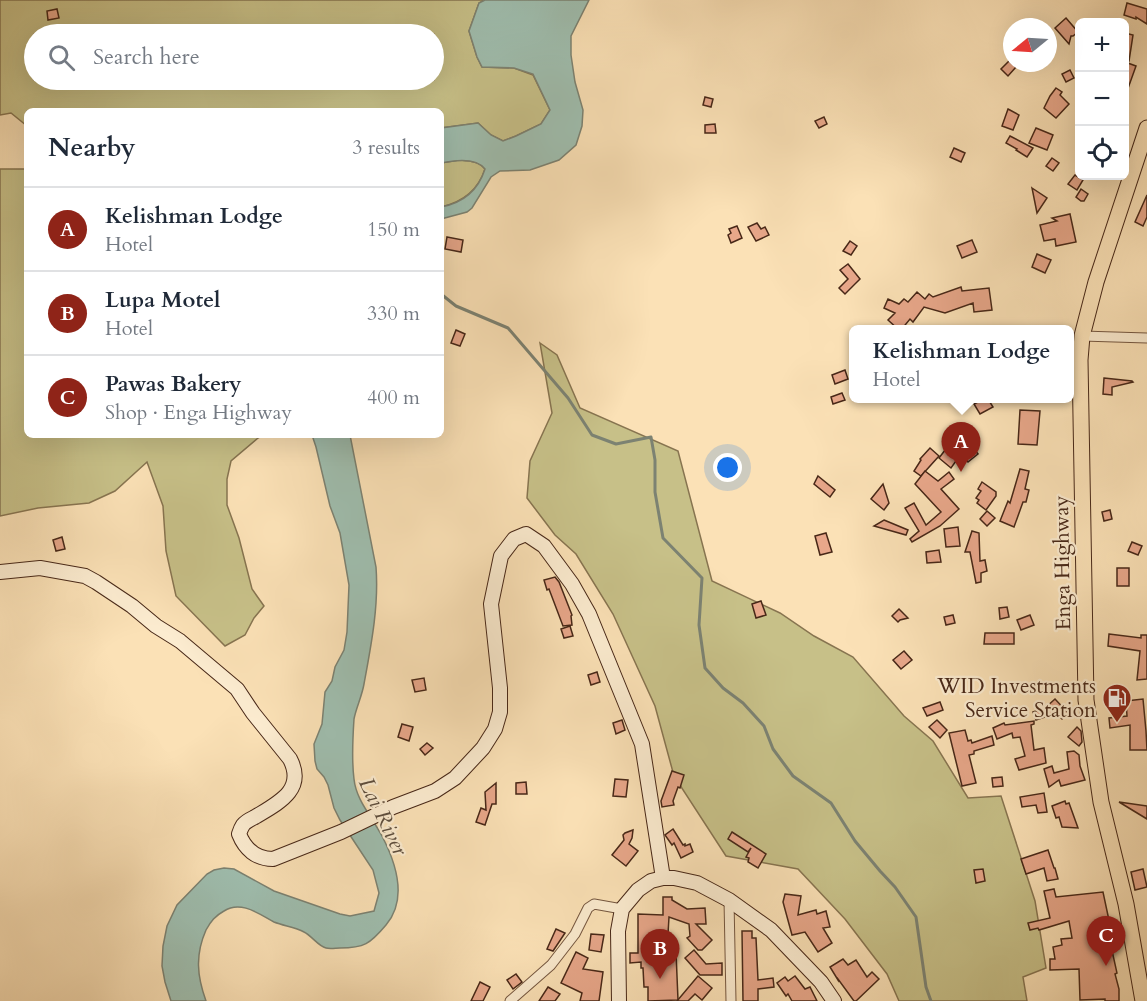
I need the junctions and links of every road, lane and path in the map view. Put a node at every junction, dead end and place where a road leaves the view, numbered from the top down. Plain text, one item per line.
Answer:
1 (1147, 128) edge
2 (1082, 336) junction
3 (1147, 339) edge
4 (0, 572) edge
5 (663, 878) junction
6 (729, 900) junction
7 (622, 909) junction
8 (510, 1001) edge
9 (619, 1001) edge
10 (731, 1001) edge
11 (834, 1001) edge
12 (1143, 1001) edge

1 - 2 main road, Enga Highway
2 - 3 street
2 - 12 main road, Enga Highway
4 - 5 street
5 - 6 street
5 - 7 street
6 - 10 street
6 - 11 street
7 - 8 street
7 - 9 street

